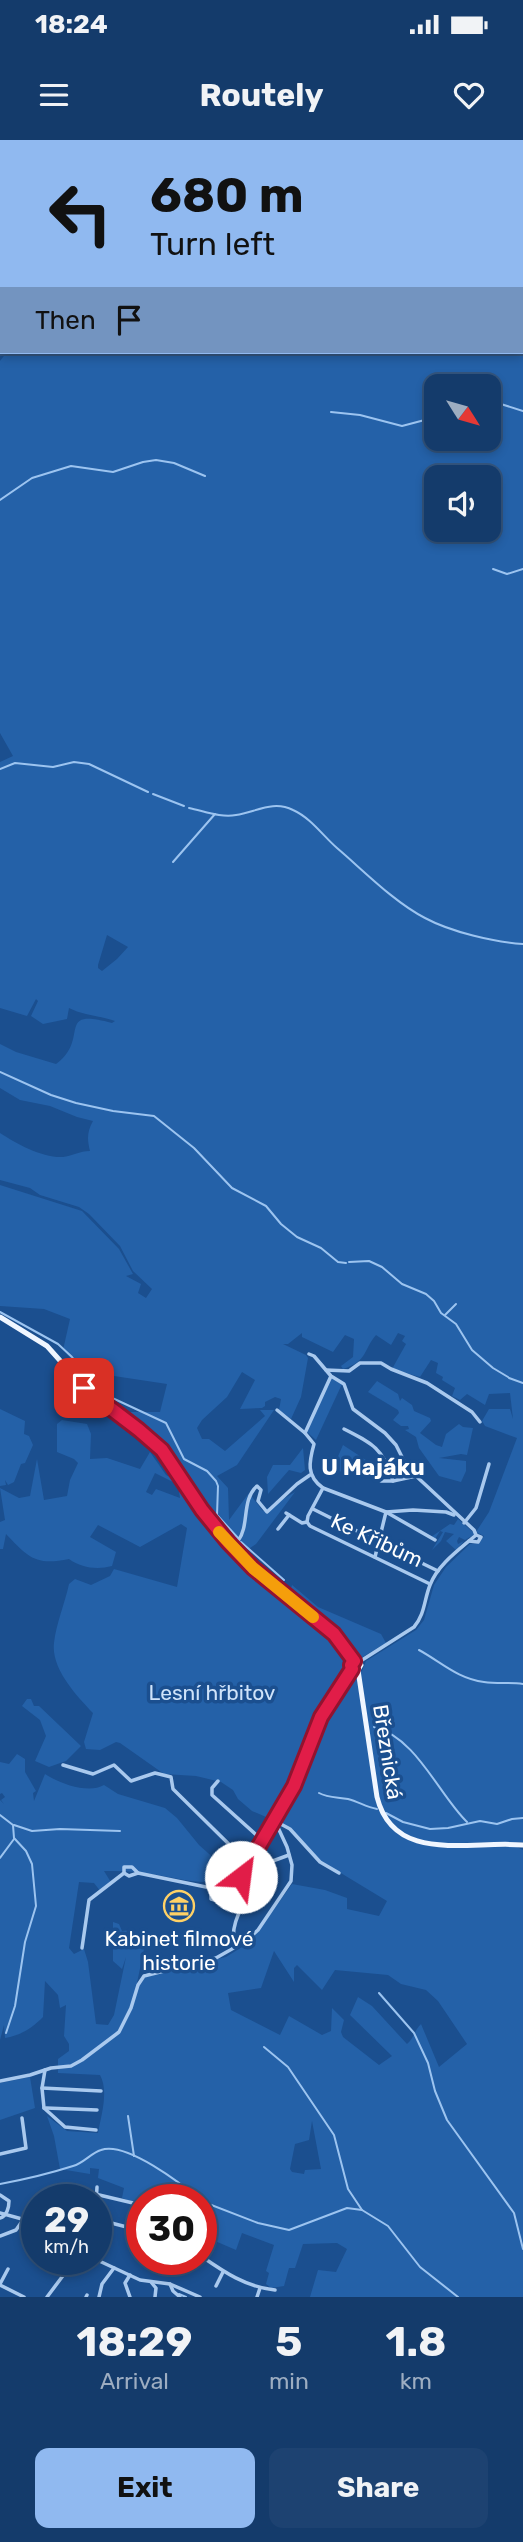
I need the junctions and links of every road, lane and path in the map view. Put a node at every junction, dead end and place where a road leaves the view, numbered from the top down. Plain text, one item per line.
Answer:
1 (0, 1317) edge
2 (309, 1354) dead end
3 (326, 1370) junction
4 (331, 1376) junction
5 (277, 1410) dead end
6 (480, 1422) dead end
7 (344, 1429) dead end
8 (305, 1433) junction
9 (489, 1464) dead end
10 (310, 1475) junction
11 (416, 1476) junction
12 (381, 1481) dead end
13 (393, 1481) junction
14 (323, 1488) junction
15 (313, 1509) junction
16 (386, 1512) junction
17 (460, 1518) junction
18 (307, 1522) junction
19 (464, 1522) junction
20 (278, 1530) dead end
21 (435, 1540) dead end
22 (228, 1542) junction
23 (379, 1542) junction
24 (399, 1552) dead end
25 (375, 1557) junction
26 (439, 1572) junction
27 (430, 1584) junction
28 (356, 1661) junction
29 (355, 1669) junction
30 (67, 1765) dead end
31 (218, 1782) dead end
32 (275, 1821) junction
33 (263, 1840) junction
34 (523, 1845) edge
35 (289, 1855) junction
36 (249, 1864) junction
37 (124, 1873) junction
38 (138, 1873) junction
39 (339, 1873) dead end
40 (236, 1947) junction
41 (82, 1948) dead end
42 (45, 2070) junction
43 (0, 2081) edge
44 (42, 2088) junction
45 (101, 2091) dead end
46 (44, 2108) junction
47 (97, 2110) dead end
48 (21, 2121) dead end
49 (96, 2130) dead end
50 (0, 2154) edge
51 (0, 2195) edge
52 (2, 2215) edge
53 (21, 2220) edge
54 (21, 2223) edge
55 (0, 2236) edge
56 (114, 2267) joint
57 (217, 2268) edge
58 (8, 2269) dead end
59 (223, 2272) junction
60 (126, 2273) edge
61 (64, 2275) edge
62 (130, 2275) joint
63 (151, 2282) junction
64 (170, 2284) junction
65 (0, 2285) edge
66 (216, 2286) dead end
67 (260, 2288) junction
68 (275, 2290) dead end
69 (10, 2291) junction
70 (8, 2297) edge
71 (24, 2297) edge
72 (47, 2297) edge
73 (99, 2297) edge
74 (130, 2297) edge
75 (155, 2297) edge
76 (180, 2297) edge
77 (200, 2297) edge
78 (257, 2297) edge

1 - 22 main road
2 - 3 street
3 - 4 street
3 - 6 street
4 - 8 street
4 - 11 street
5 - 8 street
7 - 13 street
8 - 10 street
9 - 19 street
10 - 14 street
10 - 22 street
11 - 13 street
11 - 17 street
12 - 13 street
14 - 15 street, Ke Křibům
14 - 16 street
15 - 18 street, Ke Křibům
15 - 23 street
16 - 17 street
16 - 21 street
16 - 23 street
17 - 19 street
18 - 20 street
18 - 25 street, Ke Křibům
19 - 26 street
22 - 28 main road
23 - 25 street
24 - 26 street
25 - 27 street, Ke Křibům
26 - 27 street
27 - 28 street
28 - 29 main road, Březnická
29 - 32 street
29 - 34 main road, Březnická
30 - 36 street
31 - 33 street
32 - 33 street
32 - 35 street
32 - 39 street
33 - 36 street
35 - 40 street
35 - 40 street
36 - 38 street
37 - 38 street
37 - 38 street
37 - 41 street
40 - 42 street
42 - 43 street
42 - 44 street
44 - 45 street
44 - 46 street
46 - 47 street
46 - 49 street
48 - 50 street
51 - 52 street
52 - 53 street
54 - 55 street
56 - 60 street
56 - 73 street
57 - 59 street
58 - 65 street
59 - 66 street
59 - 67 street
61 - 72 street
62 - 63 street
62 - 74 street
63 - 64 street
63 - 75 street
64 - 76 street
64 - 77 street
65 - 69 street
67 - 68 street
67 - 78 street
69 - 70 street
69 - 71 street

